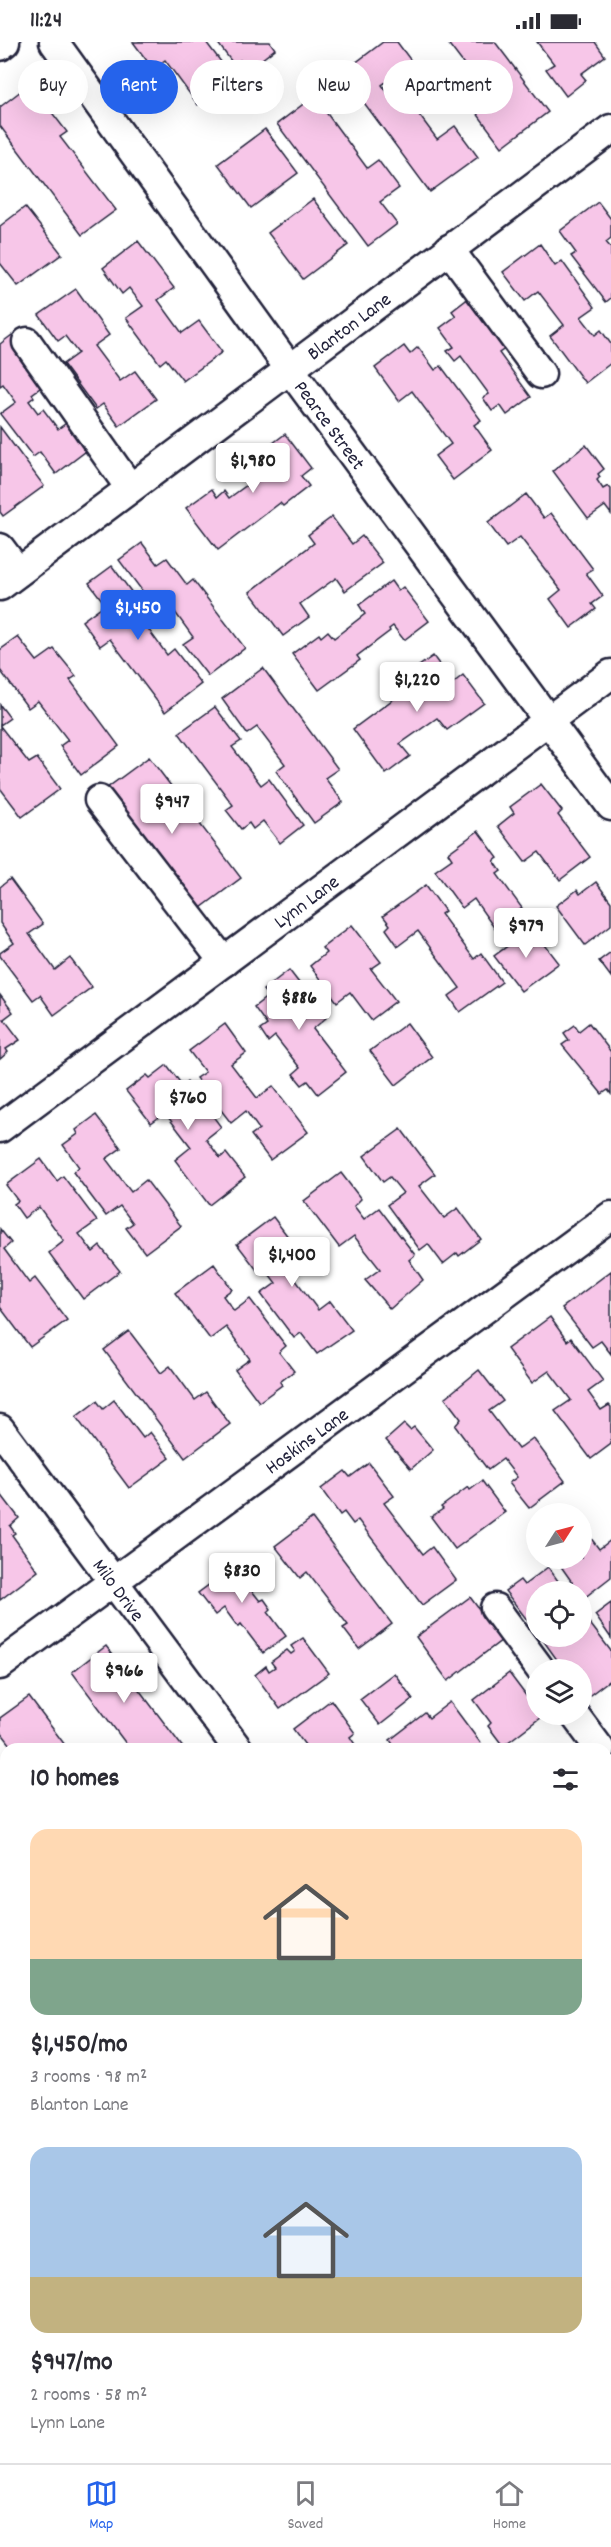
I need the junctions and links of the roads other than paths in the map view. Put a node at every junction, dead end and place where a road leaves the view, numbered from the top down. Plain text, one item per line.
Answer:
1 (5, 42) edge
2 (54, 42) edge
3 (0, 46) edge
4 (611, 129) edge
5 (449, 249) junction
6 (27, 342) dead end
7 (289, 368) junction
8 (541, 374) dead end
9 (130, 488) junction
10 (0, 548) edge
11 (9, 579) edge
12 (611, 674) edge
13 (549, 721) junction
14 (99, 800) dead end
15 (611, 806) edge
16 (224, 962) junction
17 (0, 1128) edge
18 (608, 1224) edge
19 (0, 1429) edge
20 (113, 1581) junction
21 (495, 1608) dead end
22 (533, 1659) edge
23 (0, 1665) edge
24 (582, 1725) edge
25 (234, 1743) edge
26 (596, 1743) edge

1 - 3 street
2 - 7 street, Pearce Street
4 - 5 street, Blanton Lane
5 - 7 street, Blanton Lane
5 - 8 street
6 - 9 street
7 - 9 street, Blanton Lane
7 - 13 street, Pearce Street
9 - 11 street, Blanton Lane
10 - 11 street
12 - 13 street, Lynn Lane
13 - 15 street, Pearce Street
13 - 16 street, Lynn Lane
14 - 16 street
16 - 17 street, Lynn Lane
18 - 20 street, Hoskins Lane
19 - 20 street, Milo Drive
20 - 23 street, Hoskins Lane
20 - 25 street, Milo Drive
21 - 22 street
24 - 26 street

